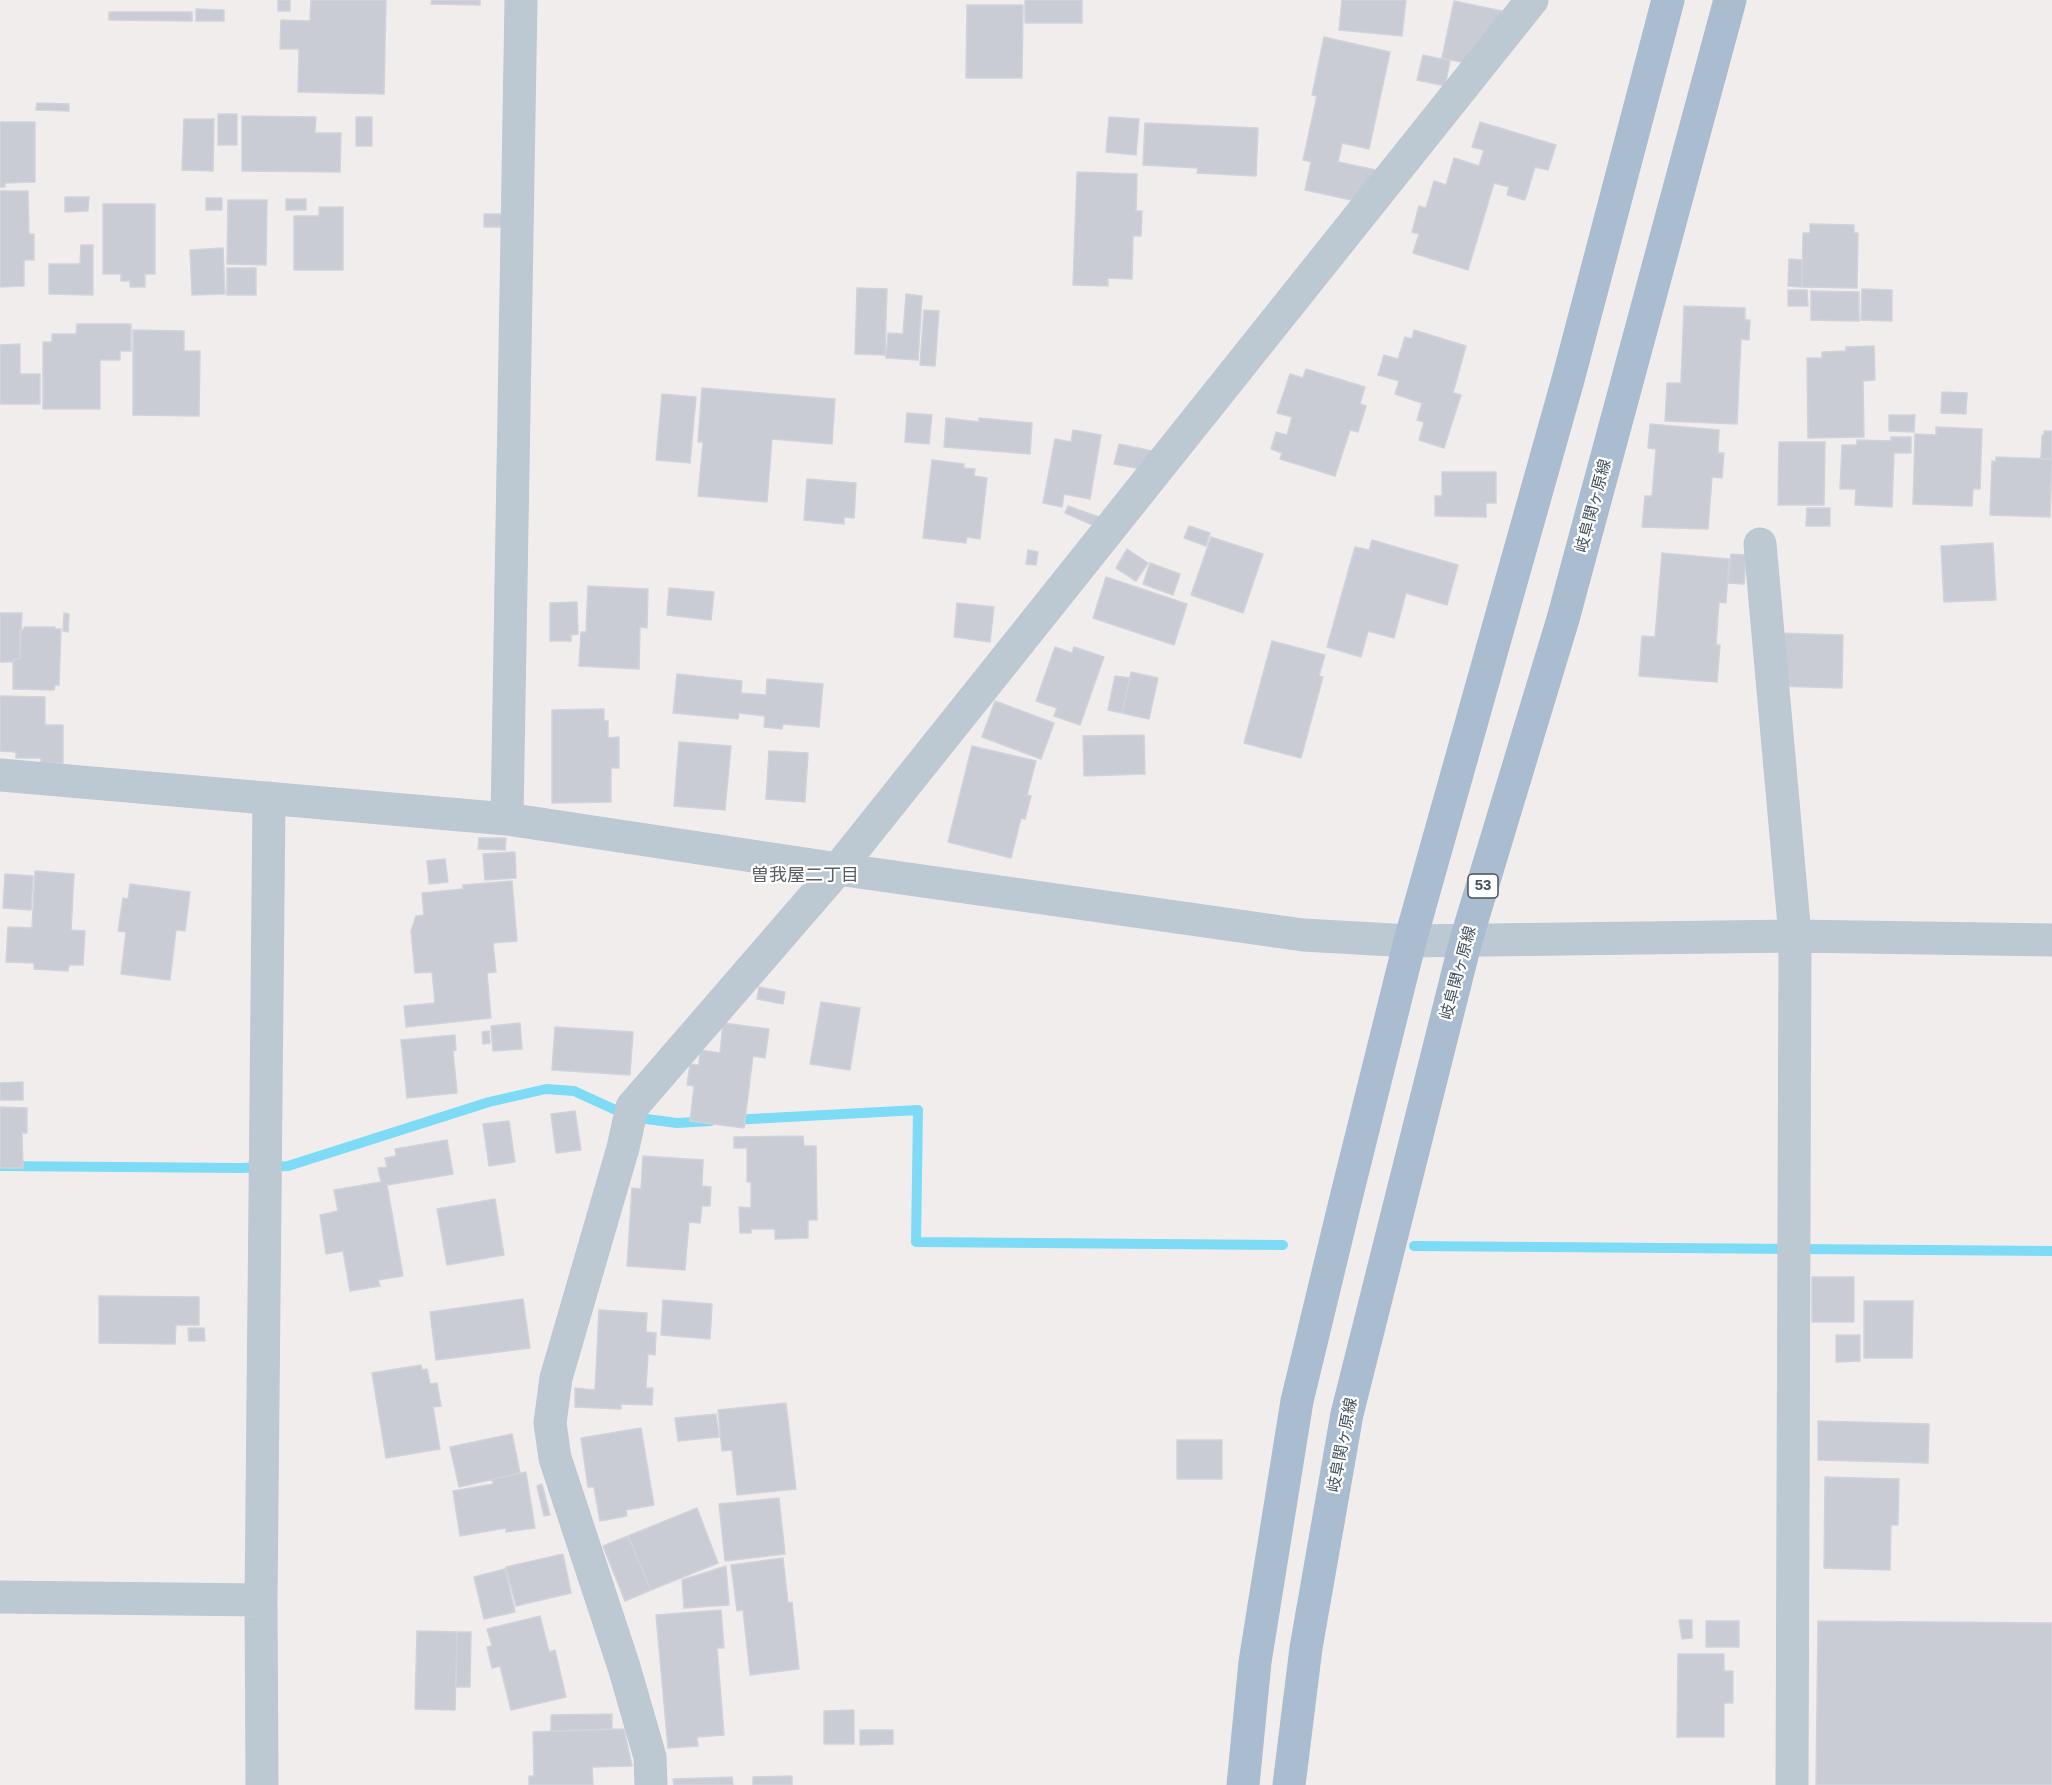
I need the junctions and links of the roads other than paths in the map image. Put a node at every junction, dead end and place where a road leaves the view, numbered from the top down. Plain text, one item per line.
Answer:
1 (521, 0) edge
2 (1532, 0) edge
3 (1668, 0) edge
4 (1730, 0) edge
5 (1760, 544) dead end
6 (0, 775) edge
7 (268, 798) junction
8 (507, 819) junction
9 (838, 869) junction
10 (1796, 936) junction
11 (1467, 940) junction
12 (2052, 940) edge
13 (1410, 941) junction
14 (0, 1598) edge
15 (261, 1600) junction
16 (262, 1785) edge
17 (651, 1785) edge
18 (1243, 1785) edge
19 (1289, 1785) edge
20 (1792, 1785) edge

1 - 8 street
2 - 9 street
3 - 13 main road
4 - 11 main road, 岐阜関ヶ原線 / 53
5 - 10 street
6 - 7 street
7 - 8 street
7 - 15 street
8 - 9 street
9 - 13 street
9 - 17 street
10 - 11 street
10 - 12 street
10 - 20 street
11 - 13 street
11 - 19 main road, 岐阜関ヶ原線 / 53
13 - 18 main road
14 - 15 street
15 - 16 street

